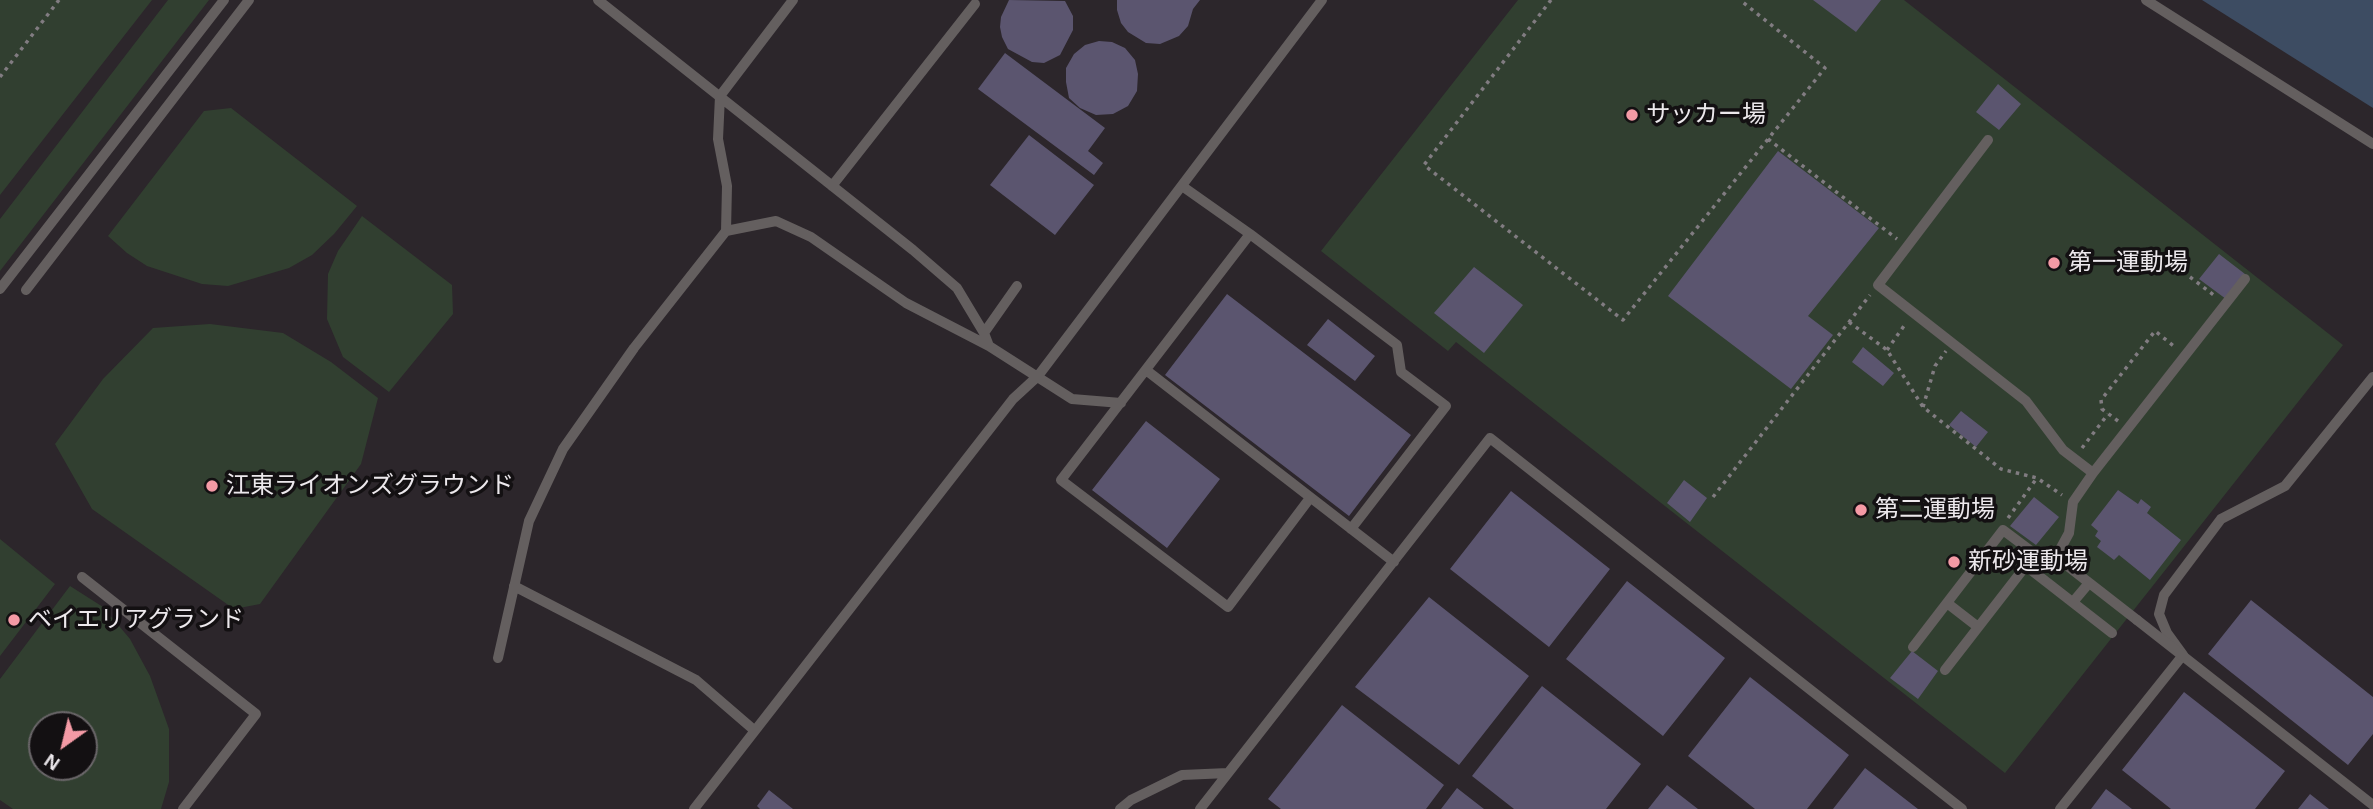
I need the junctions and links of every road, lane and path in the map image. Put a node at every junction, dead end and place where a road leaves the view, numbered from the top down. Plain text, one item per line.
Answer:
1 (59, 0) edge
2 (224, 0) edge
3 (249, 0) edge
4 (598, 0) edge
5 (793, 0) edge
6 (1322, 0) edge
7 (1551, 0) edge
8 (1740, 0) edge
9 (2146, 0) edge
10 (975, 4) dead end
11 (0, 77) edge
12 (720, 96) junction
13 (1768, 139) junction
14 (1988, 140) dead end
15 (2373, 144) edge
16 (832, 186) junction
17 (1182, 186) junction
18 (726, 231) junction
19 (1250, 234) junction
20 (1907, 247) junction
21 (2190, 277) dead end
22 (2245, 279) dead end
23 (1878, 285) junction
24 (1017, 286) dead end
25 (0, 289) edge
26 (26, 290) dead end
27 (2225, 304) junction
28 (1914, 313) junction
29 (1849, 322) junction
30 (985, 333) junction
31 (1952, 343) junction
32 (989, 346) junction
33 (1887, 350) junction
34 (2185, 354) junction
35 (1146, 370) junction
36 (1038, 376) junction
37 (2373, 377) edge
38 (1121, 403) junction
39 (1923, 407) junction
40 (2108, 414) junction
41 (2129, 428) junction
42 (2074, 458) junction
43 (2093, 473) junction
44 (2037, 478) junction
45 (1713, 497) dead end
46 (1310, 498) junction
47 (2073, 502) junction
48 (1350, 529) junction
49 (2003, 530) junction
50 (2035, 554) junction
51 (2056, 557) junction
52 (1394, 562) junction
53 (2026, 566) junction
54 (82, 577) dead end
55 (2089, 583) junction
56 (514, 586) junction
57 (1947, 603) junction
58 (2073, 603) junction
59 (1978, 627) junction
60 (2112, 633) dead end
61 (1913, 647) dead end
62 (498, 658) dead end
63 (1945, 670) dead end
64 (754, 730) junction
65 (1228, 774) junction
66 (2373, 805) edge
67 (183, 809) edge
68 (694, 809) edge
69 (1120, 809) edge
70 (1200, 809) edge
71 (1962, 809) edge
72 (2060, 809) edge

1 - 11 path
2 - 25 lane
3 - 26 lane
4 - 12 lane
5 - 12 lane
6 - 17 lane
7 - 13 path
8 - 13 path
9 - 15 lane
10 - 16 lane
12 - 16 lane
12 - 18 lane
13 - 20 path
14 - 20 lane
16 - 30 lane
17 - 19 lane
17 - 36 lane
18 - 32 lane
18 - 56 lane
19 - 35 lane
19 - 48 lane
20 - 23 lane
21 - 27 path
22 - 27 lane
23 - 28 lane
23 - 29 path
24 - 30 lane
27 - 34 lane
28 - 31 lane
28 - 33 path
29 - 33 path
29 - 45 path
30 - 32 lane
31 - 39 path
31 - 42 lane
32 - 36 lane
33 - 39 path
34 - 40 path
34 - 41 lane
35 - 38 lane
35 - 46 lane
36 - 38 lane
36 - 64 lane
37 - 72 lane
38 - 46 lane
39 - 44 path
40 - 41 path
40 - 42 path
41 - 43 lane
42 - 43 lane
43 - 47 lane
44 - 47 path
44 - 49 path
46 - 48 lane
47 - 51 lane
48 - 52 lane
49 - 50 lane
49 - 57 lane
50 - 51 lane
50 - 53 lane
51 - 55 lane
52 - 65 lane
52 - 71 lane
53 - 58 lane
53 - 59 lane
54 - 67 lane
55 - 58 lane
55 - 66 lane, bridge
56 - 62 lane
56 - 64 lane
57 - 59 lane
57 - 61 lane
58 - 60 lane
59 - 63 lane
64 - 68 lane
65 - 69 lane
65 - 70 lane

